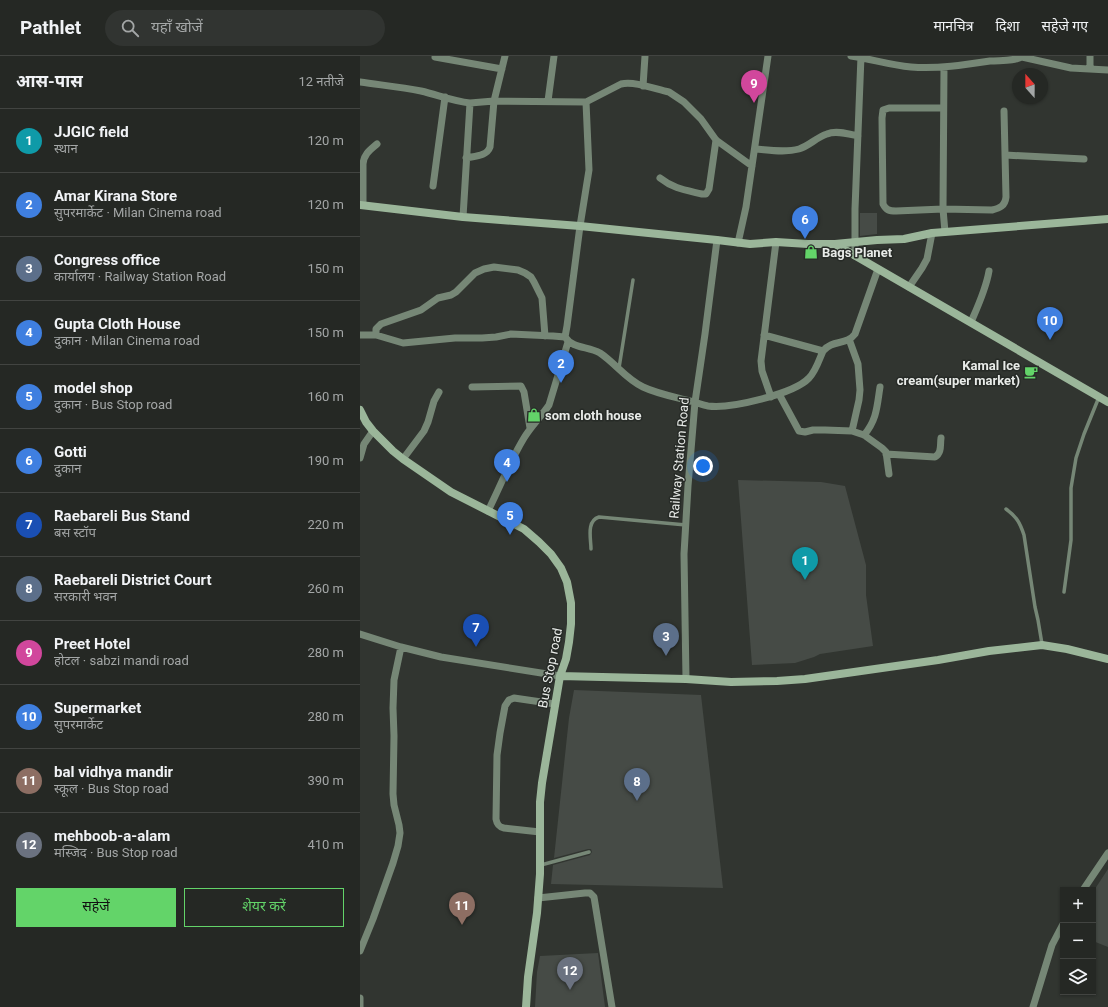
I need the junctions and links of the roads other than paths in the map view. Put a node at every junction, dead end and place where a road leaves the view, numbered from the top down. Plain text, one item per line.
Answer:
1 (436, 56) edge
2 (506, 56) edge
3 (554, 56) edge
4 (645, 56) edge
5 (768, 56) edge
6 (851, 56) edge
7 (1090, 56) edge
8 (861, 57) edge
9 (1022, 57) edge
10 (944, 67) junction
11 (502, 69) junction
12 (1090, 69) junction
13 (1108, 70) edge
14 (360, 82) edge
15 (643, 86) junction
16 (445, 97) junction
17 (494, 101) junction
18 (548, 101) junction
19 (586, 102) junction
20 (470, 103) junction
21 (944, 108) junction
22 (1004, 111) dead end
23 (858, 136) junction
24 (716, 140) junction
25 (377, 144) dead end
26 (755, 149) junction
27 (1005, 155) junction
28 (466, 158) junction
29 (1084, 159) dead end
30 (752, 166) junction
31 (660, 178) dead end
32 (433, 186) dead end
33 (362, 204) edge
34 (943, 209) junction
35 (463, 217) junction
36 (1108, 219) edge
37 (580, 226) junction
38 (946, 232) junction
39 (932, 234) junction
40 (717, 240) junction
41 (776, 242) junction
42 (855, 242) junction
43 (738, 243) junction
44 (835, 244) junction
45 (855, 256) junction
46 (878, 268) junction
47 (989, 271) dead end
48 (632, 280) dead end
49 (909, 287) junction
50 (971, 322) junction
51 (360, 335) edge
52 (376, 335) junction
53 (764, 335) junction
54 (546, 336) junction
55 (849, 339) junction
56 (566, 340) junction
57 (823, 351) junction
58 (619, 369) junction
59 (472, 387) dead end
60 (880, 387) dead end
61 (439, 392) dead end
62 (779, 394) junction
63 (771, 397) junction
64 (1099, 397) junction
65 (695, 402) junction
66 (1108, 402) edge
67 (360, 410) edge
68 (530, 428) junction
69 (374, 431) junction
70 (852, 432) junction
71 (864, 435) junction
72 (941, 438) dead end
73 (886, 454) junction
74 (360, 458) edge
75 (403, 459) junction
76 (889, 474) dead end
77 (1006, 509) dead end
78 (488, 512) junction
79 (686, 525) junction
80 (591, 549) dead end
81 (1064, 592) dead end
82 (360, 634) edge
83 (1042, 645) junction
84 (401, 647) junction
85 (1108, 659) edge
86 (560, 676) junction
87 (686, 679) junction
88 (555, 704) junction
89 (540, 832) junction
90 (589, 852) dead end
91 (1108, 853) edge
92 (540, 865) junction
93 (1085, 887) edge
94 (538, 898) junction
95 (1060, 930) edge
96 (360, 951) edge
97 (360, 998) edge
98 (360, 1007) edge
99 (526, 1007) edge
100 (612, 1007) edge
101 (1033, 1007) edge

1 - 11 street
2 - 11 street
3 - 18 street
4 - 15 street
5 - 26 street
6 - 8 street
7 - 12 street
8 - 10 street
8 - 23 street
9 - 10 street
9 - 12 street
10 - 21 street
11 - 17 street
12 - 13 street
14 - 16 street
15 - 19 street
15 - 24 street
16 - 20 street
16 - 32 street
17 - 18 street
17 - 20 street
17 - 28 street
18 - 19 street
19 - 37 street
20 - 28 street
21 - 34 street
21 - 34 street
22 - 27 street
23 - 26 street
23 - 42 street
24 - 30 street
24 - 31 street
25 - 33 street
26 - 30 street
27 - 29 street
27 - 34 street
28 - 35 street
30 - 43 street
33 - 35 street
34 - 38 street
35 - 37 street
36 - 38 street
37 - 40 street
37 - 56 street
38 - 39 street
39 - 42 street
39 - 49 street
40 - 43 street
40 - 65 street, Railway Station Road
41 - 43 street
41 - 44 street
41 - 53 street
42 - 44 street
42 - 45 street
44 - 45 street
45 - 46 street
46 - 49 street
46 - 55 street
47 - 50 street
48 - 58 lane
49 - 50 street
50 - 64 street
51 - 52 street
52 - 54 street
52 - 54 street
53 - 57 street
53 - 63 street
54 - 56 street
55 - 57 street
55 - 70 street
56 - 58 street
56 - 68 street
57 - 62 street
58 - 65 street
59 - 68 street
60 - 71 street
61 - 75 street
62 - 63 street
62 - 70 street
63 - 65 street
64 - 66 street
64 - 81 lane
65 - 79 street, Railway Station Road
67 - 69 street, Bus Stop road
68 - 78 street
69 - 74 street
69 - 75 street, Bus Stop road
70 - 71 street
71 - 73 street
72 - 73 street
73 - 76 street
75 - 78 street, Bus Stop road
77 - 83 lane
78 - 86 street, Bus Stop road
79 - 80 lane
79 - 87 street, Railway Station Road
82 - 84 street
83 - 85 street
83 - 87 street
84 - 86 street
84 - 96 street
86 - 87 street
86 - 88 street, Bus Stop road
88 - 89 street, Bus Stop road
88 - 89 street
89 - 92 street, Bus Stop road
90 - 92 lane
91 - 93 street
92 - 94 street, Bus Stop road
94 - 99 street, Bus Stop road
94 - 100 street
95 - 101 street
97 - 98 street

